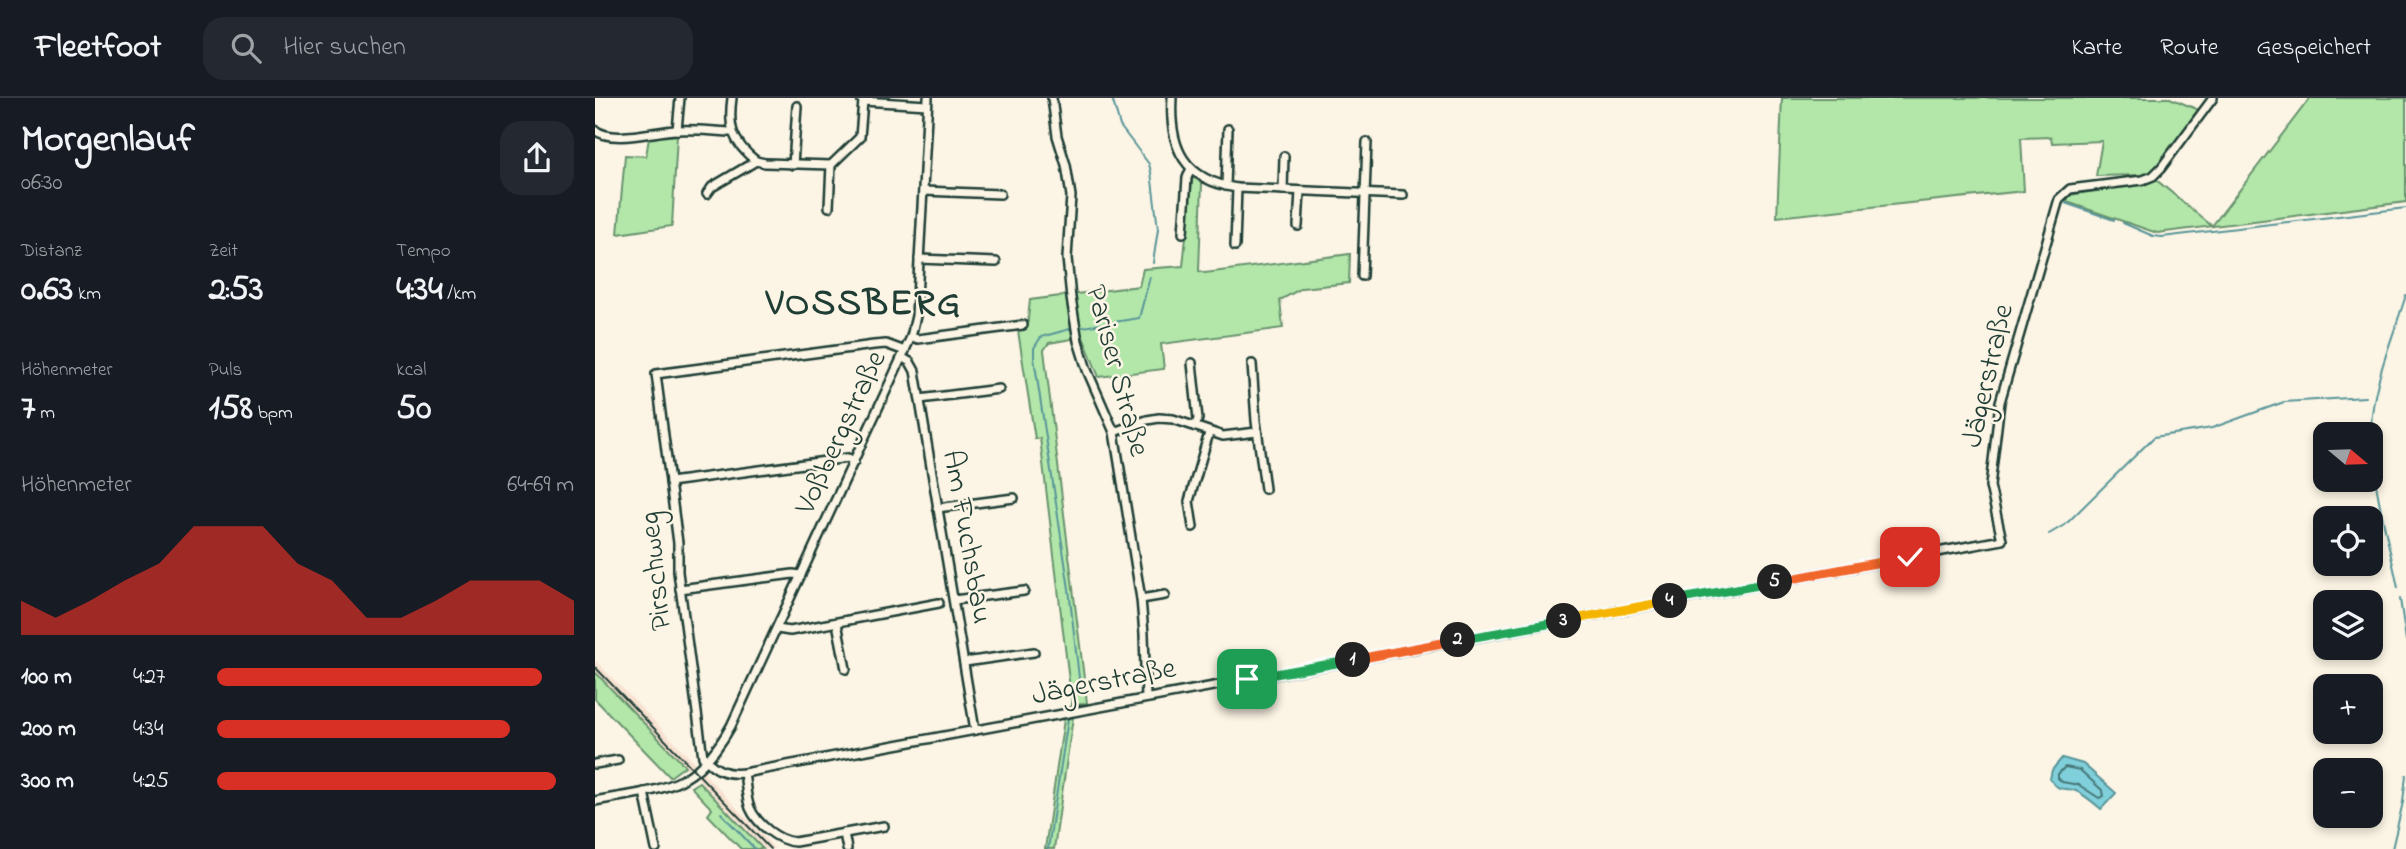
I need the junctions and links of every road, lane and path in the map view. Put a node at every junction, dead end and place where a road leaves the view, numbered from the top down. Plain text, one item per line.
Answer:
1 (680, 98) edge
2 (732, 98) edge
3 (1052, 98) edge
4 (1172, 98) edge
5 (2213, 98) edge
6 (862, 100) edge
7 (928, 101) edge
8 (797, 106) dead end
9 (677, 130) junction
10 (1228, 130) dead end
11 (597, 131) edge
12 (731, 132) junction
13 (595, 142) edge
14 (1367, 142) dead end
15 (1284, 156) dead end
16 (756, 161) junction
17 (793, 165) junction
18 (831, 165) junction
19 (1191, 168) junction
20 (1226, 186) junction
21 (1237, 188) junction
22 (1283, 190) junction
23 (923, 191) junction
24 (1300, 191) junction
25 (1364, 193) junction
26 (707, 194) dead end
27 (1000, 194) dead end
28 (1403, 195) dead end
29 (829, 207) dead end
30 (1298, 226) dead end
31 (1183, 233) dead end
32 (1235, 246) dead end
33 (919, 259) junction
34 (996, 262) dead end
35 (1362, 276) dead end
36 (1023, 325) dead end
37 (911, 337) junction
38 (904, 354) junction
39 (1192, 363) dead end
40 (1252, 364) dead end
41 (999, 389) dead end
42 (920, 399) junction
43 (1195, 427) junction
44 (1114, 432) junction
45 (1257, 432) junction
46 (1209, 433) junction
47 (854, 461) junction
48 (670, 482) junction
49 (1265, 489) dead end
50 (1014, 498) dead end
51 (937, 508) junction
52 (1193, 527) dead end
53 (801, 575) junction
54 (680, 589) junction
55 (1024, 591) dead end
56 (1165, 595) dead end
57 (1141, 599) junction
58 (954, 600) junction
59 (939, 603) dead end
60 (838, 623) junction
61 (777, 629) junction
62 (1034, 652) dead end
63 (965, 662) junction
64 (846, 669) dead end
65 (1146, 698) junction
66 (975, 730) junction
67 (618, 760) dead end
68 (708, 762) junction
69 (595, 764) edge
70 (744, 773) junction
71 (644, 792) junction
72 (595, 801) edge
73 (884, 826) dead end
74 (844, 833) junction
75 (656, 849) edge
76 (847, 849) edge

1 - 9 street
2 - 12 street
3 - 44 street, Pariser Straße
4 - 19 street
5 - 65 street, Jägerstraße
6 - 7 street
6 - 18 street
7 - 23 street, Voßbergstraße
8 - 17 street
9 - 11 street
9 - 12 street
10 - 20 street
11 - 13 street
12 - 16 street
14 - 25 street
15 - 22 street
16 - 17 street
16 - 26 street
17 - 18 street
18 - 29 street
19 - 20 street
19 - 31 street
20 - 21 street
21 - 22 street
21 - 32 street
22 - 24 street
23 - 27 street
23 - 33 street, Voßbergstraße
24 - 25 street
24 - 30 street
25 - 28 street
25 - 35 street
33 - 34 street
33 - 37 street, Voßbergstraße
36 - 37 street
37 - 38 street, Voßbergstraße
38 - 42 street, Am Fuchsbau
38 - 47 street, Voßbergstraße
38 - 48 street, Pirschweg
39 - 43 street
40 - 45 street
41 - 42 street
42 - 51 street, Am Fuchsbau
43 - 44 street
43 - 46 street
44 - 57 street, Pariser Straße
45 - 46 street
45 - 49 street
46 - 52 street
47 - 48 street
47 - 53 street, Voßbergstraße
48 - 54 street, Pirschweg
50 - 51 street
51 - 58 street, Am Fuchsbau
53 - 54 street
53 - 61 street, Voßbergstraße
54 - 68 street, Pirschweg
55 - 58 street
56 - 57 street
57 - 65 street, Pariser Straße
58 - 63 street, Am Fuchsbau
59 - 60 street
60 - 61 street
60 - 64 street
61 - 68 street, Voßbergstraße
62 - 63 street
63 - 66 street, Am Fuchsbau
65 - 66 street, Jägerstraße
66 - 70 street, Jägerstraße
67 - 69 street
68 - 70 street, Jägerstraße
68 - 71 street
70 - 74 street
71 - 72 street
71 - 75 street
73 - 74 street
74 - 76 street

